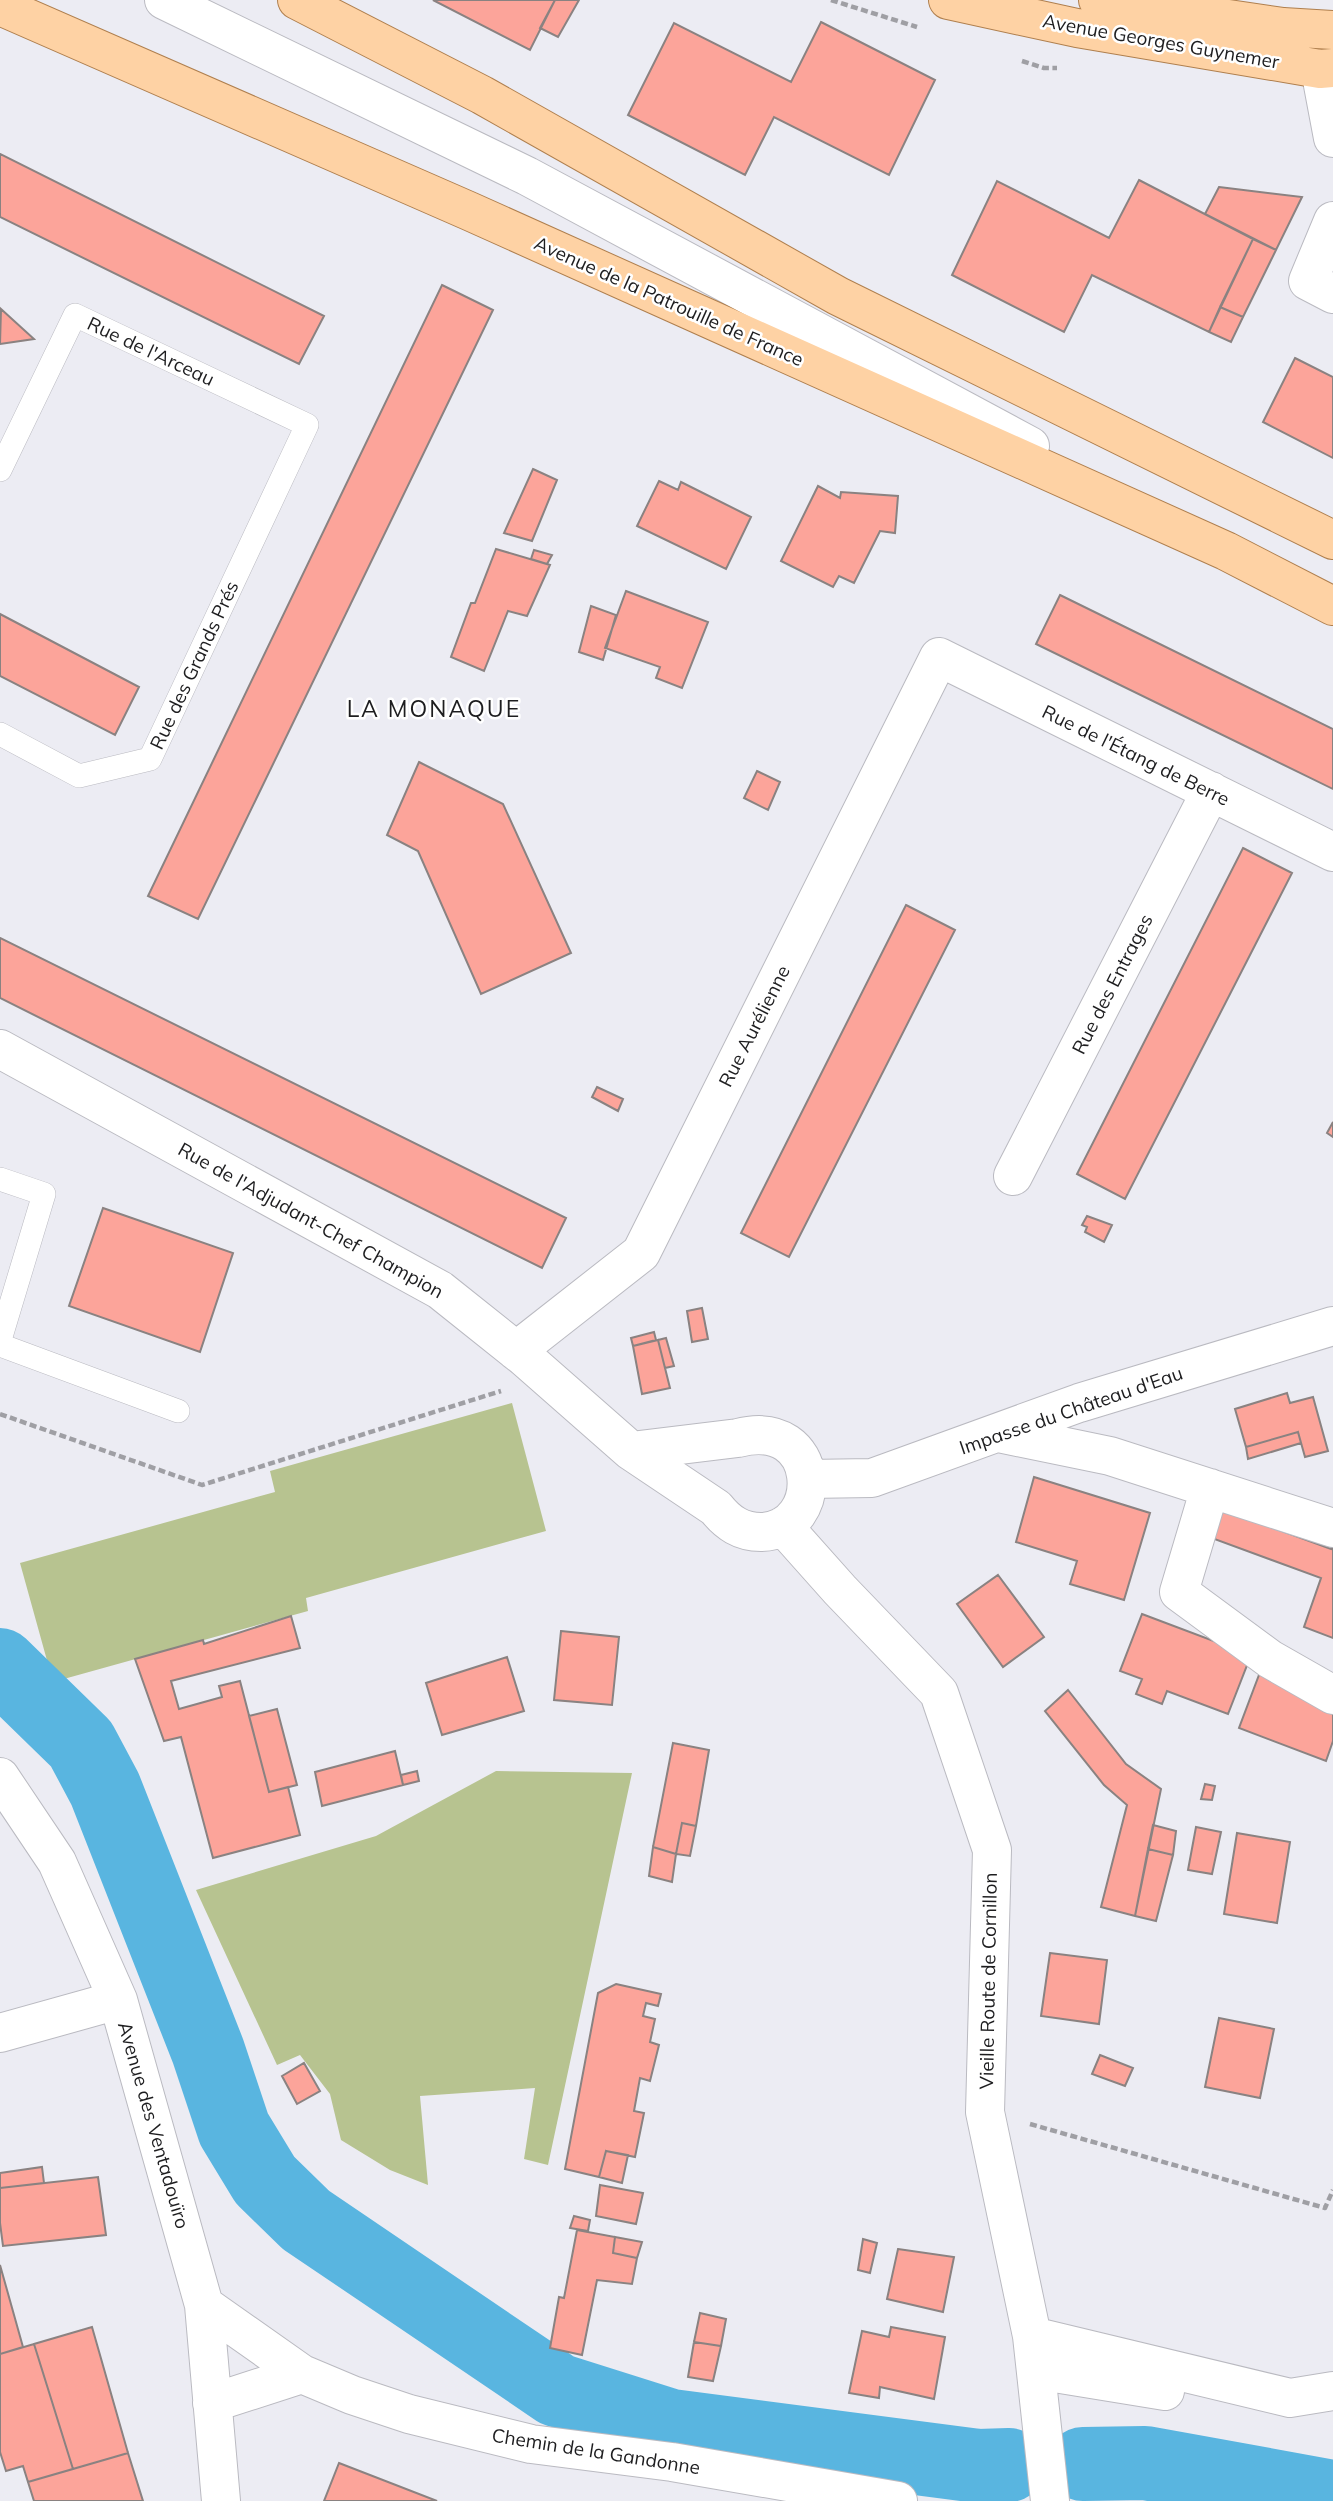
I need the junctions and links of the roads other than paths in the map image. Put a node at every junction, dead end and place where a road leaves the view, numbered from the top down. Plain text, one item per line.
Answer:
1 (164, 0) edge
2 (297, 0) edge
3 (948, 0) edge
4 (1098, 0) edge
5 (0, 6) edge
6 (1333, 30) edge
7 (1326, 69) edge
8 (1333, 138) edge
9 (527, 176) junction
10 (1333, 221) edge
11 (1333, 294) edge
12 (838, 296) junction
13 (307, 425) joint
14 (0, 470) edge
15 (1333, 540) edge
16 (1226, 551) junction
17 (1333, 606) edge
18 (939, 657) joint
19 (0, 734) edge
20 (1211, 792) junction
21 (1333, 852) edge
22 (0, 1049) edge
23 (1013, 1177) dead end
24 (0, 1179) edge
25 (1333, 1326) edge
26 (0, 1342) edge
27 (516, 1351) junction
28 (178, 1411) dead end
29 (998, 1433) junction
30 (738, 1438) junction
31 (631, 1451) junction
32 (807, 1479) junction
33 (1210, 1488) junction
34 (716, 1508) junction
35 (783, 1526) junction
36 (1333, 1528) edge
37 (1333, 1695) edge
38 (0, 1777) edge
39 (118, 2000) junction
40 (0, 2033) edge
41 (204, 2305) junction
42 (1034, 2353) junction
43 (302, 2374) junction
44 (1333, 2391) edge
45 (212, 2403) junction
46 (1333, 2417) edge
47 (878, 2500) edge
48 (221, 2501) edge
49 (1050, 2501) edge

1 - 9 street
2 - 12 main road
3 - 7 main road, Avenue Georges Guynemer
4 - 6 main road, Avenue Georges Guynemer
5 - 16 main road, Avenue de la Patrouille de France
7 - 8 street
9 - 12 street
9 - 16 street
10 - 11 street
12 - 15 main road
13 - 14 lane, Rue de l'Arceau
13 - 19 lane, Rue des Grands Prés
16 - 17 main road, Avenue de la Patrouille de France
18 - 20 street, Rue de l'Étang de Berre
18 - 27 street, Rue Aurélienne
20 - 21 street, Rue de l'Étang de Berre
20 - 23 street, Rue des Entrages
22 - 27 street, Rue de l'Adjudant-Chef Champion
24 - 26 lane
25 - 29 street, Impasse du Château d'Eau
26 - 28 lane
27 - 31 street, Rue de l'Adjudant-Chef Champion
29 - 32 street, Impasse du Château d'Eau
29 - 33 street
30 - 31 street
30 - 32 street
30 - 34 street
31 - 34 street, Rue de l'Adjudant-Chef Champion
32 - 35 street
33 - 36 street
33 - 37 street
34 - 35 street
35 - 42 street, Vieille Route de Cornillon
38 - 39 street, Avenue des Ventadouïro
39 - 40 street
39 - 41 street, Avenue des Ventadouïro
41 - 43 street, Chemin de la Gandonne
41 - 45 street, Avenue des Ventadouïro
42 - 44 street
42 - 46 street
42 - 49 street, Vieille Route de Cornillon
43 - 45 street
43 - 47 street, Chemin de la Gandonne
45 - 48 street, Avenue des Ventadouïro

